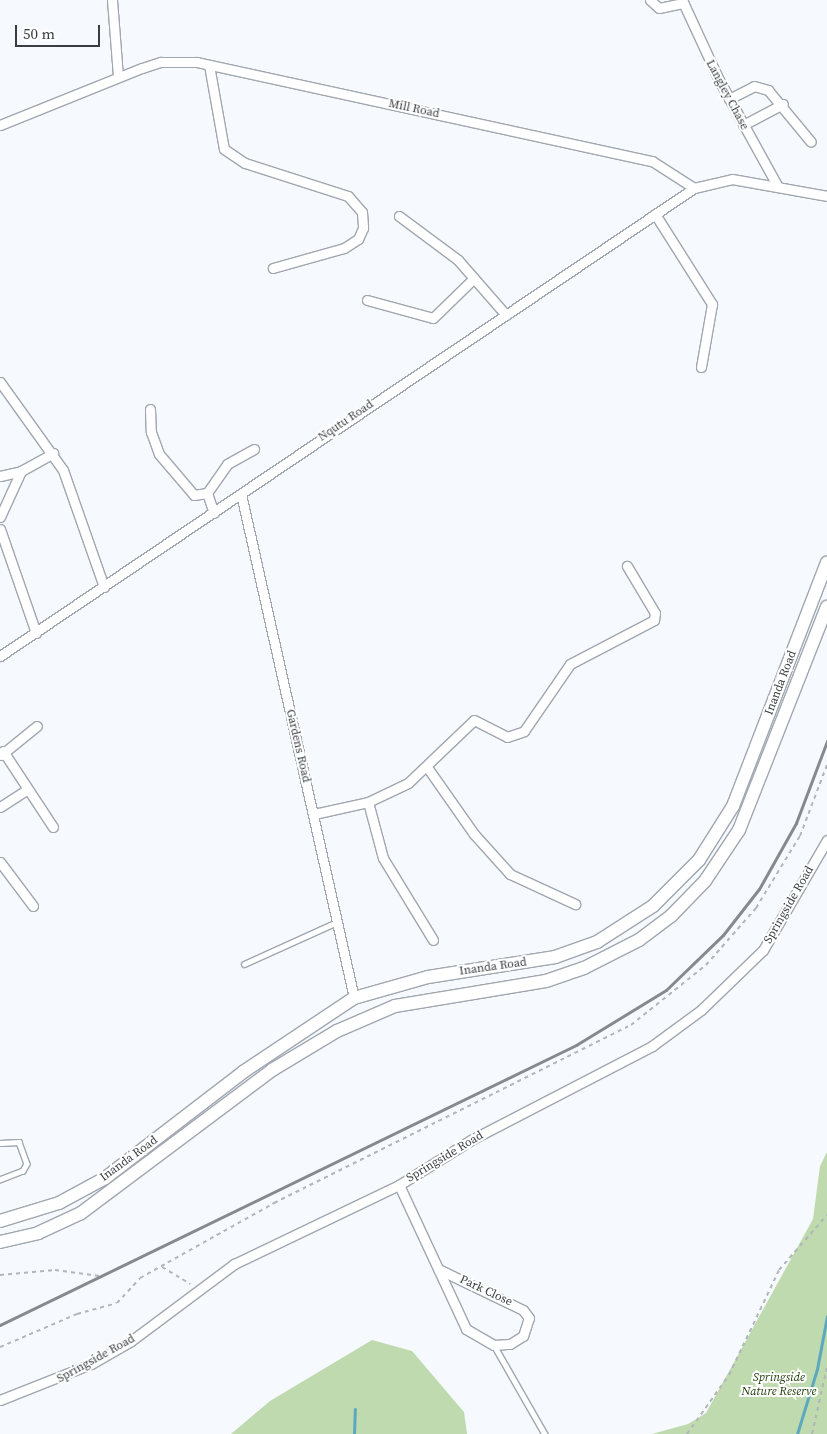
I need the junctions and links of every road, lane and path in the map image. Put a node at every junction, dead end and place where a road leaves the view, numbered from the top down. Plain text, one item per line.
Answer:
1 (112, 0) edge
2 (650, 0) edge
3 (682, 2) edge
4 (209, 65) junction
5 (118, 77) junction
6 (729, 99) junction
7 (782, 104) junction
8 (0, 125) edge
9 (743, 126) junction
10 (811, 142) dead end
11 (778, 187) junction
12 (694, 188) junction
13 (827, 196) edge
14 (656, 214) junction
15 (399, 216) dead end
16 (273, 268) dead end
17 (474, 278) junction
18 (367, 300) dead end
19 (506, 315) junction
20 (701, 367) dead end
21 (0, 382) edge
22 (150, 409) dead end
23 (254, 449) dead end
24 (53, 454) junction
25 (21, 471) junction
26 (0, 476) edge
27 (241, 494) junction
28 (208, 496) junction
29 (214, 512) junction
30 (0, 517) edge
31 (0, 529) edge
32 (827, 562) edge
33 (628, 566) dead end
34 (104, 587) junction
35 (827, 607) edge
36 (36, 633) junction
37 (0, 656) edge
38 (37, 726) dead end
39 (2, 754) edge
40 (827, 765) edge
41 (427, 767) junction
42 (25, 791) junction
43 (368, 802) junction
44 (0, 807) edge
45 (314, 814) junction
46 (52, 827) dead end
47 (827, 840) edge
48 (0, 862) edge
49 (575, 904) dead end
50 (33, 906) dead end
51 (337, 922) junction
52 (433, 940) dead end
53 (244, 964) dead end
54 (354, 998) junction
55 (0, 1143) edge
56 (0, 1180) edge
57 (399, 1185) junction
58 (827, 1214) edge
59 (0, 1221) edge
60 (0, 1242) edge
61 (162, 1267) junction
62 (438, 1269) junction
63 (0, 1276) edge
64 (100, 1276) dead end
65 (201, 1286) junction
66 (494, 1345) junction
67 (0, 1347) edge
68 (827, 1367) edge
69 (0, 1400) edge
70 (545, 1434) edge
71 (687, 1434) edge
72 (812, 1434) edge

1 - 5 street
2 - 3 street
3 - 6 street, Langley Chase
4 - 5 street, Mill Road
4 - 12 street, Mill Road
4 - 16 street
5 - 8 street, Mill Road
6 - 7 street
6 - 9 street, Langley Chase
7 - 9 street
7 - 10 street
9 - 11 street, Langley Chase
11 - 12 street
11 - 13 street
12 - 14 street, Nqutu Road
14 - 19 street, Nqutu Road
14 - 20 street
15 - 17 street
17 - 18 street
17 - 19 street
19 - 27 street, Nqutu Road
21 - 24 street
22 - 28 street
23 - 28 street
24 - 25 street
24 - 34 street
25 - 26 street
25 - 30 street
27 - 29 street, Nqutu Road
27 - 45 street, Gardens Road
28 - 29 street
29 - 34 street, Nqutu Road
31 - 36 street
32 - 54 main road, Inanda Road
33 - 41 street
34 - 36 street, Nqutu Road
35 - 60 main road, Inanda Road
36 - 37 street, Nqutu Road
38 - 39 street
39 - 42 street
40 - 61 path
41 - 43 street
41 - 49 street
42 - 44 street
42 - 46 street
43 - 45 street
43 - 52 street
45 - 51 street, Gardens Road
47 - 57 street, Springside Road
48 - 50 street
51 - 53 lane
51 - 54 street, Gardens Road
54 - 59 main road, Inanda Road
55 - 56 lane
57 - 62 street, Park Close
57 - 65 street, Springside Road
58 - 71 path
61 - 65 path
61 - 67 path
62 - 66 street, Park Close
62 - 66 street, Park Close
63 - 64 path
65 - 69 street, Springside Road
66 - 70 lane
68 - 72 path

